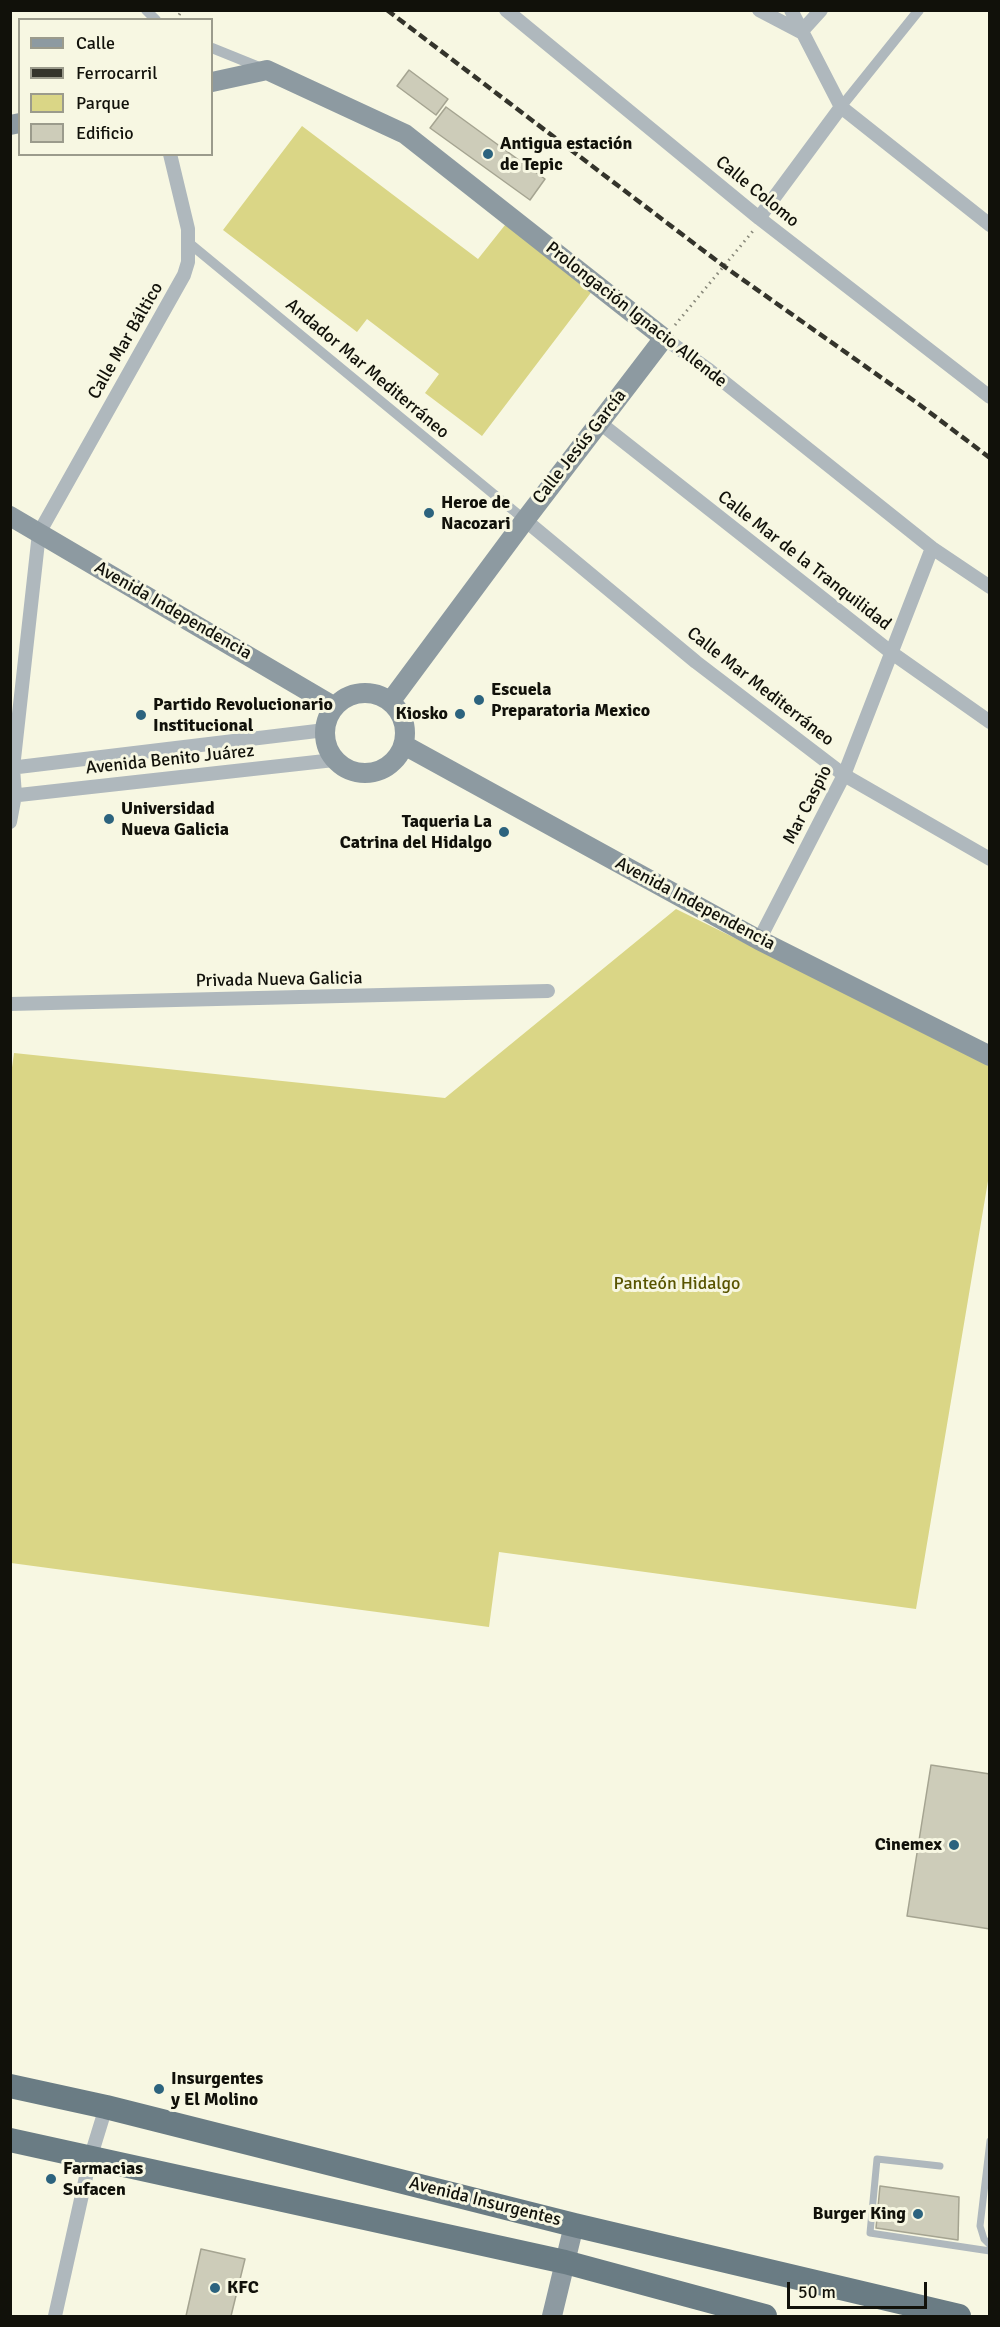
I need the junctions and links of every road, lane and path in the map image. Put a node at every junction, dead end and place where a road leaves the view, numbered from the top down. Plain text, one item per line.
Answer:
1 (506, 10) edge
2 (759, 10) edge
3 (791, 10) edge
4 (821, 10) edge
5 (919, 10) edge
6 (801, 32) junction
7 (213, 48) edge
8 (267, 70) junction
9 (213, 82) edge
10 (841, 107) junction
11 (171, 156) edge
12 (759, 218) junction
13 (990, 225) edge
14 (189, 243) junction
15 (664, 338) junction
16 (990, 397) edge
17 (600, 423) junction
18 (10, 516) edge
19 (525, 520) junction
20 (39, 532) junction
21 (932, 548) junction
22 (990, 587) edge
23 (892, 653) junction
24 (390, 702) junction
25 (335, 707) junction
26 (990, 722) edge
27 (325, 730) junction
28 (404, 746) junction
29 (334, 760) junction
30 (12, 768) edge
31 (844, 775) junction
32 (13, 796) edge
33 (10, 822) edge
34 (990, 859) edge
35 (759, 940) junction
36 (548, 992) dead end
37 (10, 1004) edge
38 (990, 1056) edge
39 (10, 2086) edge
40 (106, 2107) junction
41 (10, 2140) edge
42 (990, 2141) edge
43 (90, 2159) junction
44 (940, 2166) dead end
45 (574, 2225) junction
46 (990, 2245) edge
47 (990, 2251) edge
48 (565, 2262) junction
49 (55, 2316) edge
50 (552, 2316) edge
51 (765, 2316) edge
52 (959, 2316) edge

1 - 12 street, Calle Colomo
2 - 6 street
3 - 6 street
4 - 6 street
5 - 10 street
6 - 10 street
7 - 8 street
8 - 9 main road
8 - 15 main road, Prolongación Ignacio Allende
10 - 12 street
10 - 13 street
11 - 14 street, Calle Mar Báltico
12 - 15 path
12 - 16 street, Calle Colomo
14 - 19 street, Andador Mar Mediterráneo
14 - 20 street, Calle Mar Báltico
15 - 17 main road, Calle Jesús García
15 - 21 street, Prolongación Ignacio Allende
17 - 19 main road, Calle Jesús García
17 - 23 street, Calle Mar de la Tranquilidad
18 - 20 main road, Avenida Independencia
19 - 24 main road, Calle Jesús García
19 - 31 street, Calle Mar Mediterráneo
20 - 25 main road, Avenida Independencia
20 - 30 street
21 - 22 street, Prolongación Ignacio Allende
21 - 23 street, Mar Caspio
23 - 26 street, Calle Mar de la Tranquilidad
23 - 31 street, Mar Caspio
24 - 25 main road
24 - 28 main road
25 - 27 main road
27 - 29 main road
27 - 30 street, Avenida Benito Juárez
28 - 29 main road
28 - 35 main road, Avenida Independencia
29 - 32 street, Avenida Benito Juárez
30 - 32 street
31 - 34 street, Calle Mar Mediterráneo
31 - 35 street, Mar Caspio
32 - 33 street
35 - 38 main road, Avenida Independencia
36 - 37 street, Privada Nueva Galicia
39 - 40 highway, Avenida Insurgentes
40 - 43 street
40 - 45 highway, Avenida Insurgentes
41 - 43 highway
42 - 46 lane
43 - 48 highway
43 - 49 street
44 - 47 lane
45 - 48 main road
45 - 52 highway, Avenida Insurgentes
48 - 50 main road
48 - 51 highway

